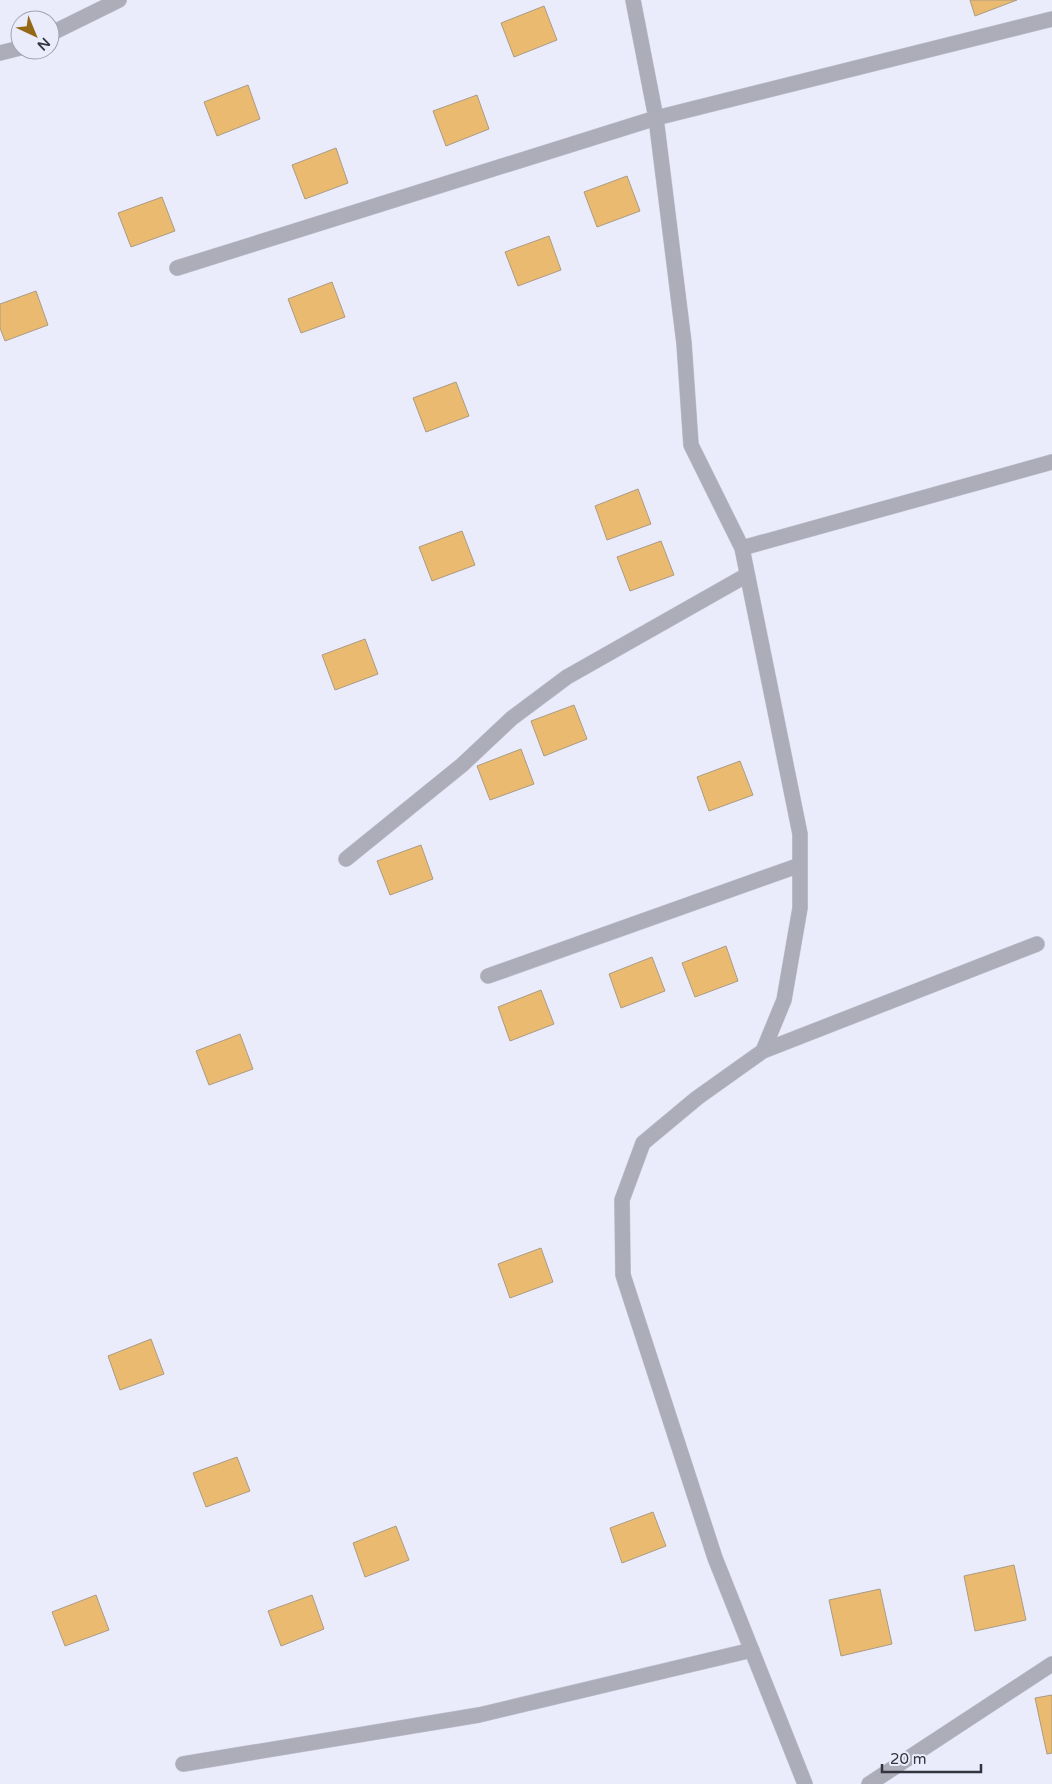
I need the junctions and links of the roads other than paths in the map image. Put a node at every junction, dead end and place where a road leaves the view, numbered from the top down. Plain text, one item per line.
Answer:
1 (119, 0) edge
2 (633, 0) edge
3 (1052, 20) edge
4 (60, 29) edge
5 (656, 118) junction
6 (177, 268) dead end
7 (1052, 462) edge
8 (742, 548) junction
9 (747, 575) junction
10 (346, 860) dead end
11 (800, 865) junction
12 (1037, 944) dead end
13 (488, 976) dead end
14 (763, 1051) junction
15 (752, 1650) junction
16 (1052, 1664) edge
17 (183, 1764) dead end
18 (805, 1784) edge
19 (869, 1784) edge

1 - 4 street
2 - 5 street
3 - 5 street
5 - 6 street
5 - 8 street
7 - 8 street
8 - 9 street
9 - 10 street
9 - 11 street
11 - 13 street
11 - 14 street
12 - 14 street
14 - 15 street
15 - 17 street
15 - 18 street
16 - 19 street

